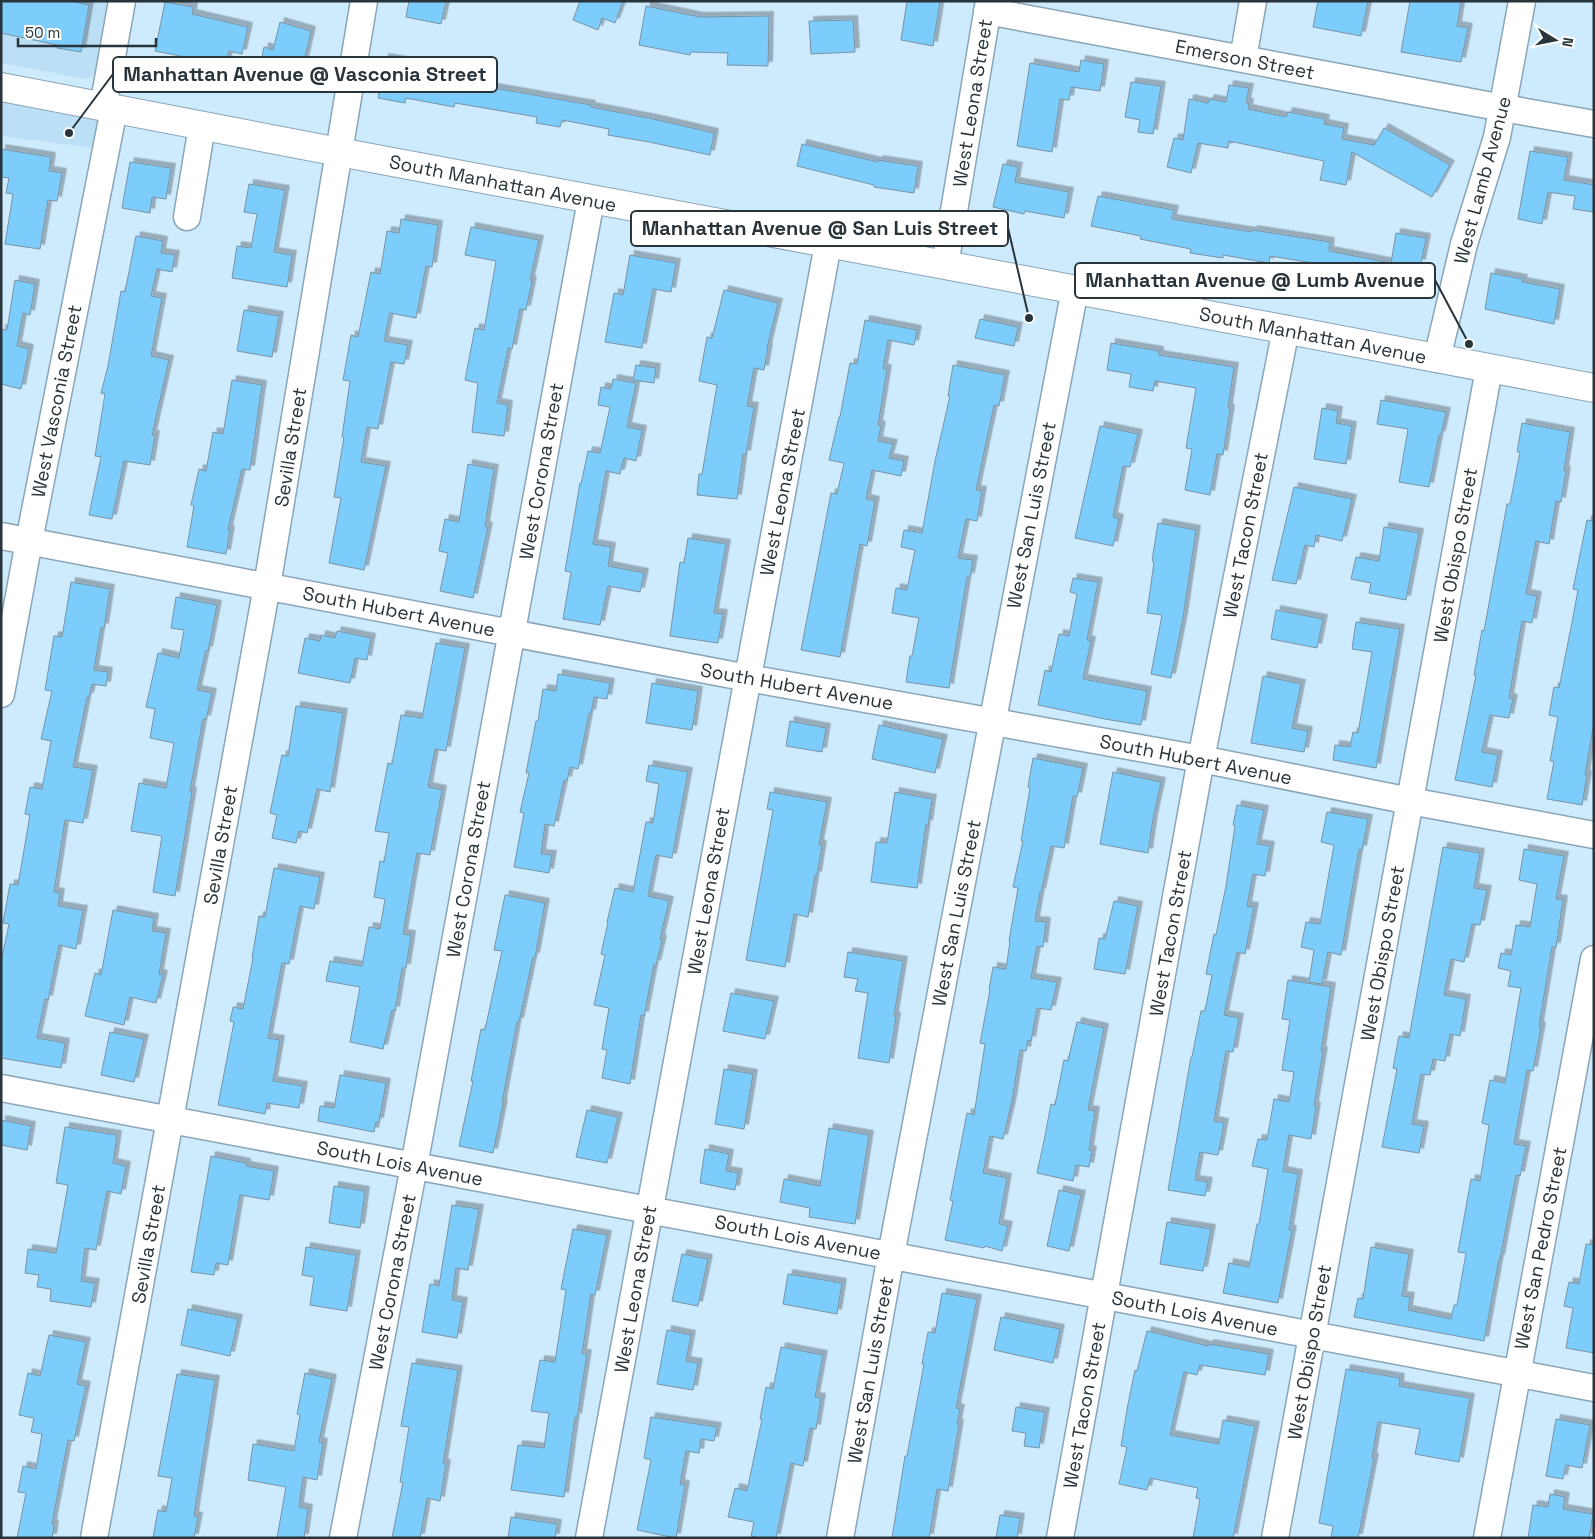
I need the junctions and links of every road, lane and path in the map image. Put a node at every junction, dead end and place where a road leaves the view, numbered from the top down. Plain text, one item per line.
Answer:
1 (122, 1) edge
2 (364, 1) edge
3 (1253, 1) edge
4 (1522, 1) edge
5 (988, 6) edge
6 (1243, 59) junction
7 (1, 87) edge
8 (108, 108) junction
9 (1503, 108) junction
10 (1594, 124) edge
11 (202, 126) junction
12 (339, 152) junction
13 (591, 200) junction
14 (187, 217) dead end
15 (828, 244) junction
16 (944, 265) junction
17 (1075, 289) junction
18 (1286, 329) junction
19 (1437, 359) junction
20 (1489, 369) junction
21 (1594, 388) edge
22 (1, 536) edge
23 (29, 541) junction
24 (267, 586) junction
25 (512, 633) junction
26 (748, 678) junction
27 (1, 694) edge
28 (992, 721) junction
29 (1201, 759) junction
30 (1410, 801) junction
31 (1594, 835) edge
32 (1594, 959) edge
33 (1, 1088) edge
34 (170, 1120) junction
35 (414, 1166) junction
36 (649, 1209) junction
37 (891, 1255) junction
38 (1104, 1296) junction
39 (1312, 1336) junction
40 (1517, 1374) junction
41 (1594, 1388) edge
42 (94, 1538) edge
43 (343, 1538) edge
44 (588, 1538) edge
45 (840, 1538) edge
46 (1060, 1538) edge
47 (1275, 1538) edge
48 (1487, 1538) edge

1 - 8 street, West Vasconia Street
2 - 12 street, Sevilla Street
3 - 6 street
4 - 9 street, West Lamb Avenue
5 - 6 street, Emerson Street
5 - 16 street, West Leona Street
6 - 9 street, Emerson Street
7 - 8 main road, South Manhattan Avenue
8 - 11 main road, South Manhattan Avenue
8 - 23 street, West Vasconia Street
9 - 10 street, Emerson Street
9 - 19 street, West Lamb Avenue
11 - 12 main road, South Manhattan Avenue
11 - 14 street
12 - 13 main road, South Manhattan Avenue
12 - 24 street, Sevilla Street
13 - 15 main road, South Manhattan Avenue
13 - 25 street, West Corona Street
15 - 16 main road, South Manhattan Avenue
15 - 26 street, West Leona Street
16 - 17 main road, South Manhattan Avenue
17 - 18 main road, South Manhattan Avenue
17 - 28 street, West San Luis Street
18 - 19 main road, South Manhattan Avenue
18 - 29 street, West Tacon Street
19 - 20 main road, South Manhattan Avenue
20 - 21 main road, South Manhattan Avenue
20 - 30 street, West Obispo Street
22 - 23 street, South Hubert Avenue
23 - 24 street, South Hubert Avenue
23 - 27 street, West Vasconia Street
24 - 25 street, South Hubert Avenue
24 - 34 street, Sevilla Street
25 - 26 street, South Hubert Avenue
25 - 35 street, West Corona Street
26 - 28 street, South Hubert Avenue
26 - 36 street, West Leona Street
28 - 29 street, South Hubert Avenue
28 - 37 street, West San Luis Street
29 - 30 street, South Hubert Avenue
29 - 38 street, West Tacon Street
30 - 31 street, South Hubert Avenue
30 - 39 street, West Obispo Street
32 - 40 street, West San Pedro Street
33 - 34 street, South Lois Avenue
34 - 35 street, South Lois Avenue
34 - 42 street, Sevilla Street
35 - 36 street, South Lois Avenue
35 - 43 street, West Corona Street
36 - 37 street, South Lois Avenue
36 - 44 street, West Leona Street
37 - 38 street, South Lois Avenue
37 - 45 street, West San Luis Street
38 - 39 street, South Lois Avenue
38 - 46 street, West Tacon Street
39 - 40 street, South Lois Avenue
39 - 47 street, West Obispo Street
40 - 41 street, South Lois Avenue
40 - 48 street, West San Pedro Street

